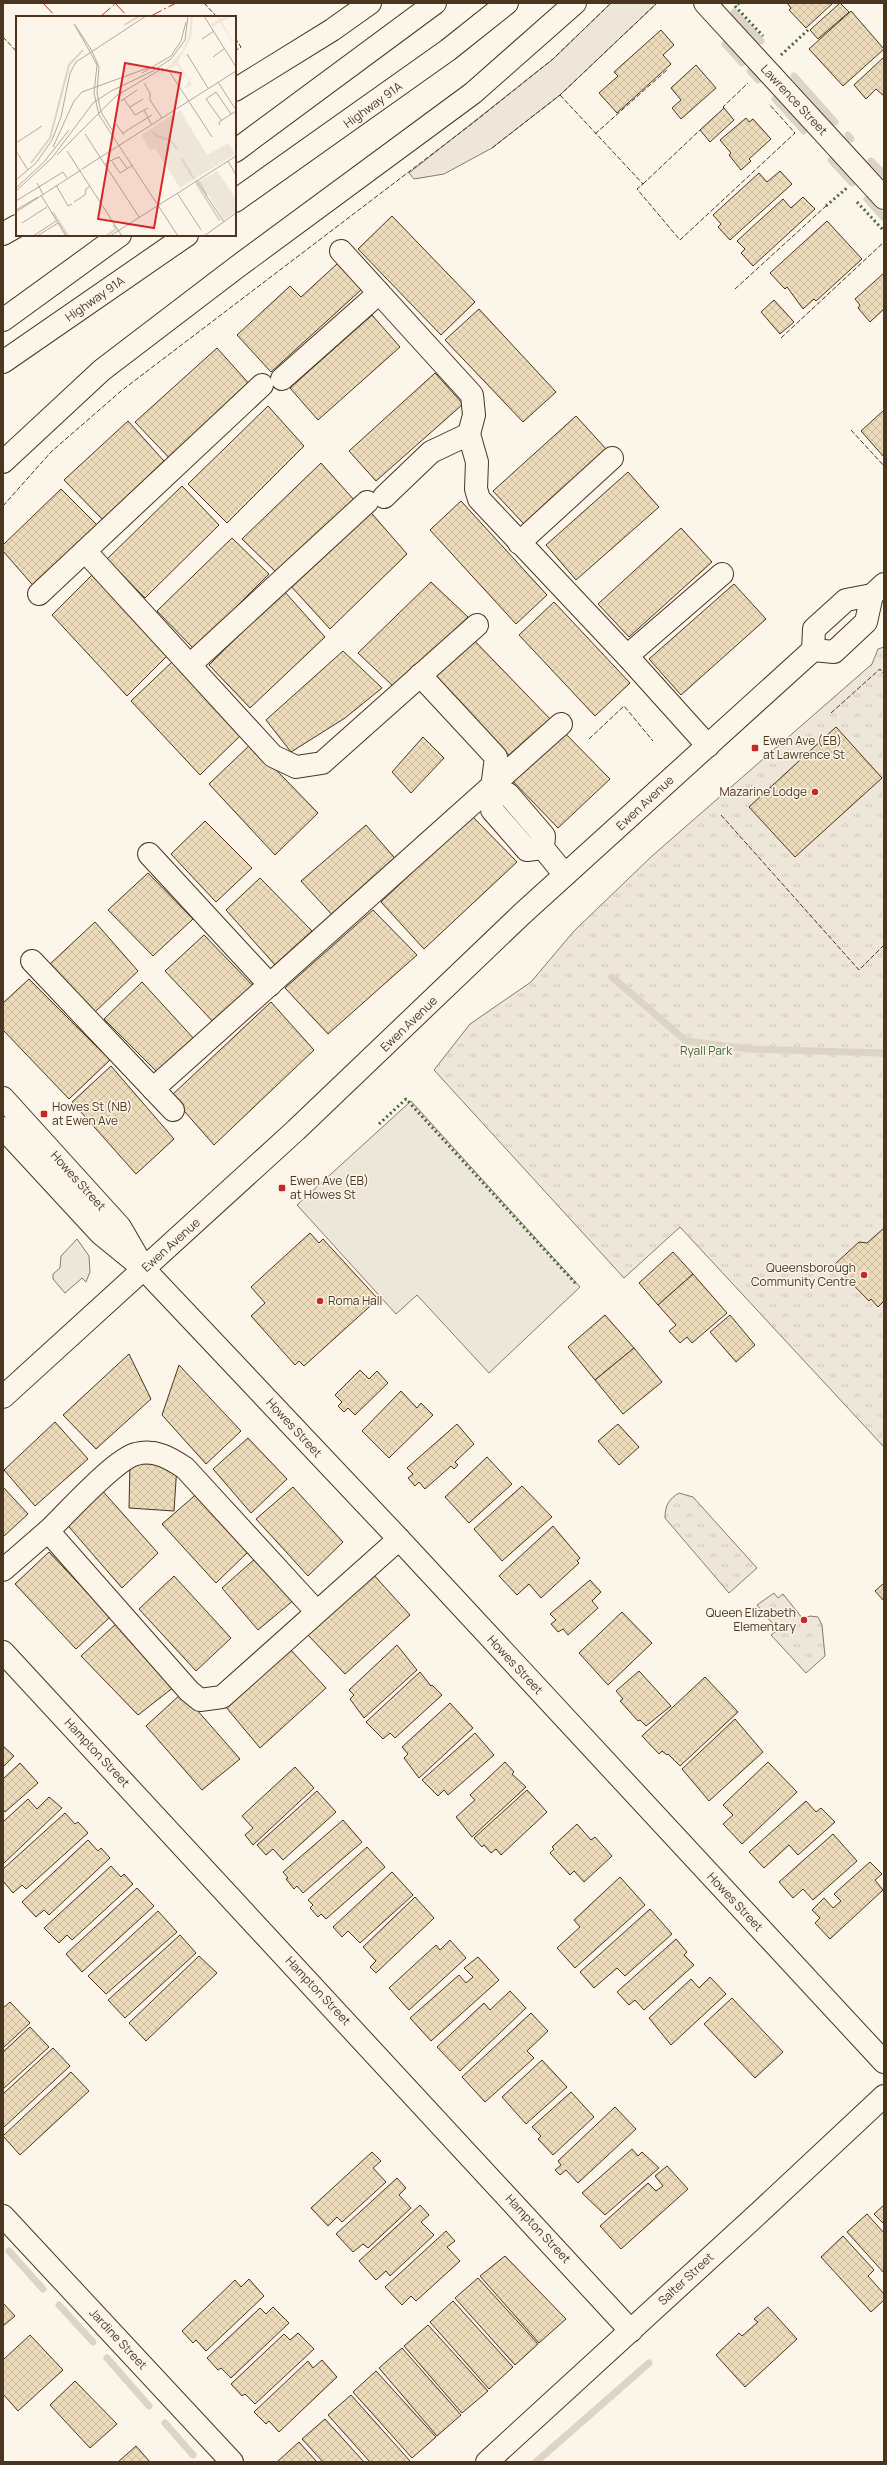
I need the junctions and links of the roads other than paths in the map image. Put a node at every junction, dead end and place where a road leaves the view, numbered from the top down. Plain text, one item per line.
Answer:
1 (370, 3) edge
2 (435, 3) edge
3 (507, 3) edge
4 (575, 3) edge
5 (705, 3) edge
6 (236, 89) edge
7 (236, 150) edge
8 (884, 198) edge
9 (236, 201) edge
10 (16, 227) edge
11 (3, 234) edge
12 (119, 236) edge
13 (186, 236) edge
14 (340, 251) dead end
15 (379, 293) junction
16 (3, 320) edge
17 (3, 362) edge
18 (469, 434) junction
19 (612, 458) dead end
20 (3, 462) edge
21 (519, 543) junction
22 (85, 551) junction
23 (722, 574) dead end
24 (878, 590) edge
25 (39, 594) dead end
26 (477, 625) dead end
27 (813, 650) junction
28 (627, 656) junction
29 (190, 665) junction
30 (420, 675) junction
31 (561, 724) dead end
32 (708, 746) junction
33 (491, 792) junction
34 (149, 854) dead end
35 (565, 876) junction
36 (32, 960) dead end
37 (270, 985) junction
38 (153, 1089) junction
39 (3, 1098) edge
40 (173, 1110) dead end
41 (3, 1128) edge
42 (144, 1269) junction
43 (3, 1397) edge
44 (48, 1531) junction
45 (399, 1539) junction
46 (3, 1570) edge
47 (316, 1611) junction
48 (3, 1652) edge
49 (884, 2062) edge
50 (884, 2096) edge
51 (3, 2216) edge
52 (631, 2331) junction
53 (232, 2462) edge
54 (487, 2462) edge

1 - 6 main road
2 - 7 main road
3 - 9 main road, Highway 91A
4 - 20 main road
5 - 8 main road, Lawrence Street
10 - 11 main road
12 - 16 main road
13 - 17 main road, Highway 91A
14 - 15 main road
15 - 18 main road
15 - 22 main road
18 - 21 main road
18 - 29 main road
19 - 21 main road
21 - 28 main road
22 - 25 main road
22 - 29 main road
23 - 28 main road
24 - 27 main road
24 - 27 main road
26 - 30 main road
27 - 32 main road, Ewen Avenue
28 - 32 main road
29 - 30 main road
30 - 33 main road
31 - 33 main road
32 - 35 main road, Ewen Avenue
33 - 35 main road
33 - 37 main road
34 - 37 main road
35 - 42 main road, Ewen Avenue
36 - 38 main road
37 - 38 main road
38 - 40 main road
39 - 42 main road, Howes Street
41 - 42 main road, Howes Street
42 - 43 main road, Ewen Avenue
42 - 45 main road, Howes Street
44 - 46 main road
44 - 47 main road
44 - 47 main road
45 - 47 main road
45 - 49 main road, Howes Street
48 - 52 main road, Hampton Street
50 - 52 main road, Salter Street
51 - 53 main road, Jardine Street
52 - 54 main road, Salter Street

